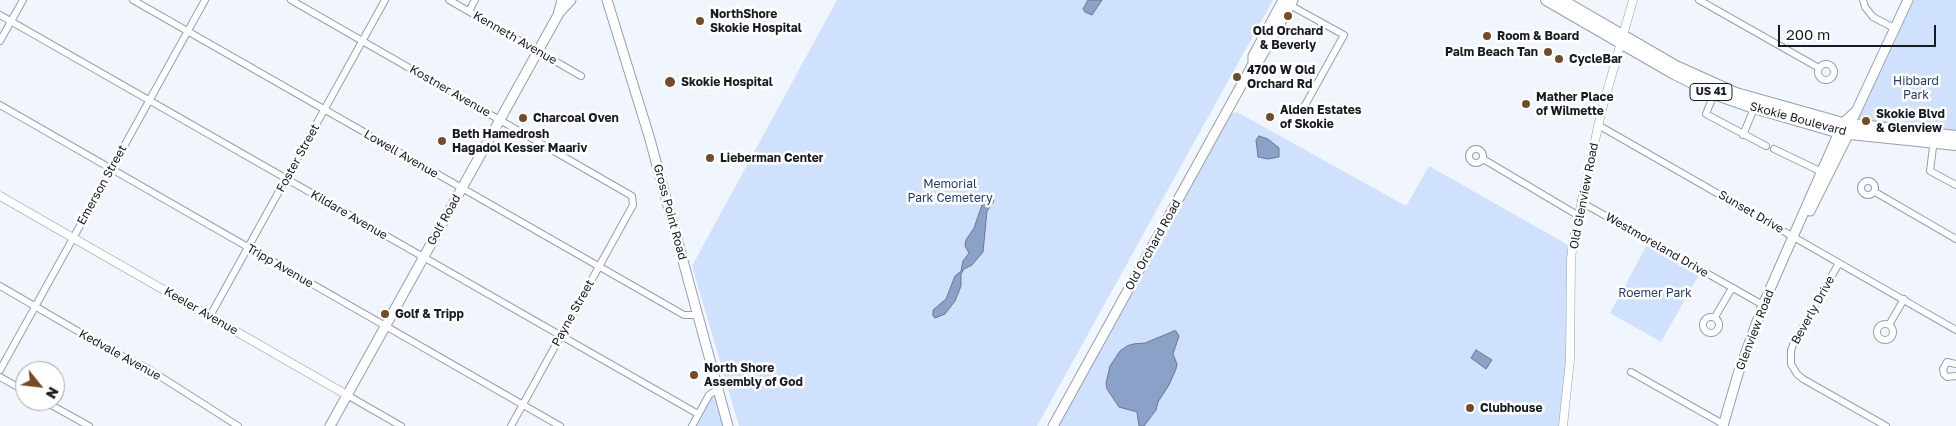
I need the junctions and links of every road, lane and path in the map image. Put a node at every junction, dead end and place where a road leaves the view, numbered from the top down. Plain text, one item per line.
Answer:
1 (23, 0) edge
2 (133, 0) edge
3 (205, 0) edge
4 (291, 0) edge
5 (385, 0) edge
6 (449, 0) edge
7 (475, 0) edge
8 (562, 0) edge
9 (571, 0) edge
10 (607, 0) edge
11 (1546, 0) edge
12 (1562, 0) edge
13 (1633, 0) edge
14 (1700, 0) edge
15 (1863, 0) edge
16 (1908, 0) edge
17 (1287, 2) edge
18 (469, 11) junction
19 (0, 15) edge
20 (558, 15) junction
21 (11, 21) junction
22 (1894, 28) junction
23 (188, 31) junction
24 (1621, 39) junction
25 (362, 41) junction
26 (0, 42) edge
27 (538, 51) junction
28 (1819, 68) dead end
29 (581, 76) dead end
30 (1714, 94) junction
31 (149, 100) junction
32 (1755, 104) junction
33 (0, 105) edge
34 (1304, 107) dead end
35 (325, 110) junction
36 (500, 120) junction
37 (1598, 125) junction
38 (1846, 129) junction
39 (1743, 135) junction
40 (1956, 136) edge
41 (1934, 139) junction
42 (1956, 145) edge
43 (1766, 146) dead end
44 (1774, 149) dead end
45 (1483, 159) dead end
46 (111, 169) junction
47 (1822, 172) junction
48 (286, 179) junction
49 (1956, 185) edge
50 (462, 188) junction
51 (1875, 192) dead end
52 (0, 196) edge
53 (633, 199) joint
54 (1581, 202) junction
55 (1578, 216) junction
56 (1795, 237) junction
57 (73, 238) junction
58 (1956, 239) edge
59 (248, 248) junction
60 (423, 257) junction
61 (1839, 263) junction
62 (599, 267) junction
63 (0, 286) edge
64 (1732, 288) junction
65 (1904, 299) junction
66 (1764, 305) junction
67 (35, 306) junction
68 (697, 315) junction
69 (210, 316) junction
70 (1715, 317) dead end
71 (1889, 325) dead end
72 (385, 326) junction
73 (1956, 330) edge
74 (561, 336) junction
75 (1956, 362) edge
76 (0, 370) edge
77 (1631, 372) dead end
78 (1956, 376) edge
79 (0, 377) edge
80 (15, 385) edge
81 (718, 389) junction
82 (347, 395) junction
83 (522, 405) junction
84 (62, 411) edge
85 (698, 414) junction
86 (1724, 425) edge
87 (89, 426) edge
88 (238, 426) edge
89 (330, 426) edge
90 (402, 426) edge
91 (511, 426) edge
92 (560, 426) edge
93 (692, 426) edge
94 (728, 426) edge
95 (1053, 426) edge
96 (1563, 426) edge
97 (1886, 426) edge

1 - 21 street
2 - 23 street, Lowell Avenue
3 - 23 street, Emerson Street
4 - 25 street, Kostner Avenue
5 - 25 street, Foster Street
6 - 18 street, Kenneth Avenue
7 - 18 street
8 - 20 main road, Golf Road
9 - 20 main road, Golf Road
10 - 68 main road, Gross Point Road
11 - 24 main road, Skokie Boulevard / US 41
12 - 24 main road, Skokie Boulevard / US 41
13 - 24 street, Old Glenview Road
14 - 28 street
15 - 22 street
16 - 22 main road, Glenview Road
17 - 34 street
17 - 95 main road, Old Orchard Road
18 - 27 street, Kenneth Avenue
19 - 21 street, Kildare Avenue
20 - 27 main road, Golf Road
21 - 26 street
21 - 31 street, Kildare Avenue
22 - 38 main road, Glenview Road
23 - 31 street, Emerson Street
23 - 35 street, Lowell Avenue
24 - 30 main road, Skokie Boulevard / US 41
24 - 32 main road, Skokie Boulevard / US 41
24 - 37 street, Old Glenview Road
25 - 35 street, Foster Street
25 - 36 street, Kostner Avenue
27 - 29 street, Kenneth Avenue
27 - 36 main road, Golf Road
30 - 32 main road, Skokie Boulevard / US 41
30 - 39 street
31 - 46 street, Emerson Street
31 - 48 street, Kildare Avenue
32 - 38 main road, Skokie Boulevard / US 41
32 - 39 street
33 - 46 street, Tripp Avenue
35 - 48 street, Foster Street
35 - 50 street, Lowell Avenue
36 - 50 main road, Golf Road
36 - 53 street, Kostner Avenue
37 - 54 street, Old Glenview Road
37 - 56 street, Sunset Drive
38 - 41 main road, Skokie Boulevard / US 41
38 - 47 main road, Glenview Road
38 - 56 main road, Glenview Road
39 - 43 street
40 - 41 main road, Skokie Boulevard / US 41
41 - 42 main road, Skokie Boulevard / US 41
41 - 49 street
44 - 47 street
45 - 55 street
46 - 57 street, Emerson Street
46 - 59 street, Tripp Avenue
47 - 56 main road, Glenview Road
48 - 59 street, Foster Street
48 - 60 street, Kildare Avenue
50 - 60 main road, Golf Road
50 - 62 street, Lowell Avenue
51 - 58 street
52 - 57 street, Keeler Avenue
53 - 62 street, Payne Street
54 - 55 street, Old Glenview Road
54 - 64 street, Westmoreland Drive
55 - 96 street, Old Glenview Road
56 - 61 street, Sunset Drive
56 - 66 main road, Glenview Road
57 - 67 street, Emerson Street
57 - 69 street, Keeler Avenue
59 - 69 street, Foster Street
59 - 72 street, Tripp Avenue
60 - 72 main road, Golf Road
60 - 74 street, Kildare Avenue
61 - 65 street, Sunset Drive
61 - 97 street, Beverly Drive
62 - 68 street, Lowell Avenue
62 - 74 street, Payne Street
63 - 67 street, Kedvale Avenue
64 - 66 street, Westmoreland Drive
64 - 70 street
65 - 71 street
65 - 73 street, Sunset Drive
66 - 86 main road, Glenview Road
67 - 76 street, Emerson Street
67 - 88 street, Kedvale Avenue
68 - 81 main road, Gross Point Road
69 - 82 street, Keeler Avenue
72 - 82 main road, Golf Road
72 - 83 street, Tripp Avenue
74 - 83 street, Payne Street
74 - 85 street, Kildare Avenue
75 - 78 street
77 - 86 street
79 - 80 street
81 - 85 street
81 - 94 main road, Gross Point Road
82 - 89 main road, Golf Road
82 - 90 street, Keeler Avenue
83 - 91 street, Payne Street
83 - 92 street, Tripp Avenue
84 - 87 street
85 - 93 street

